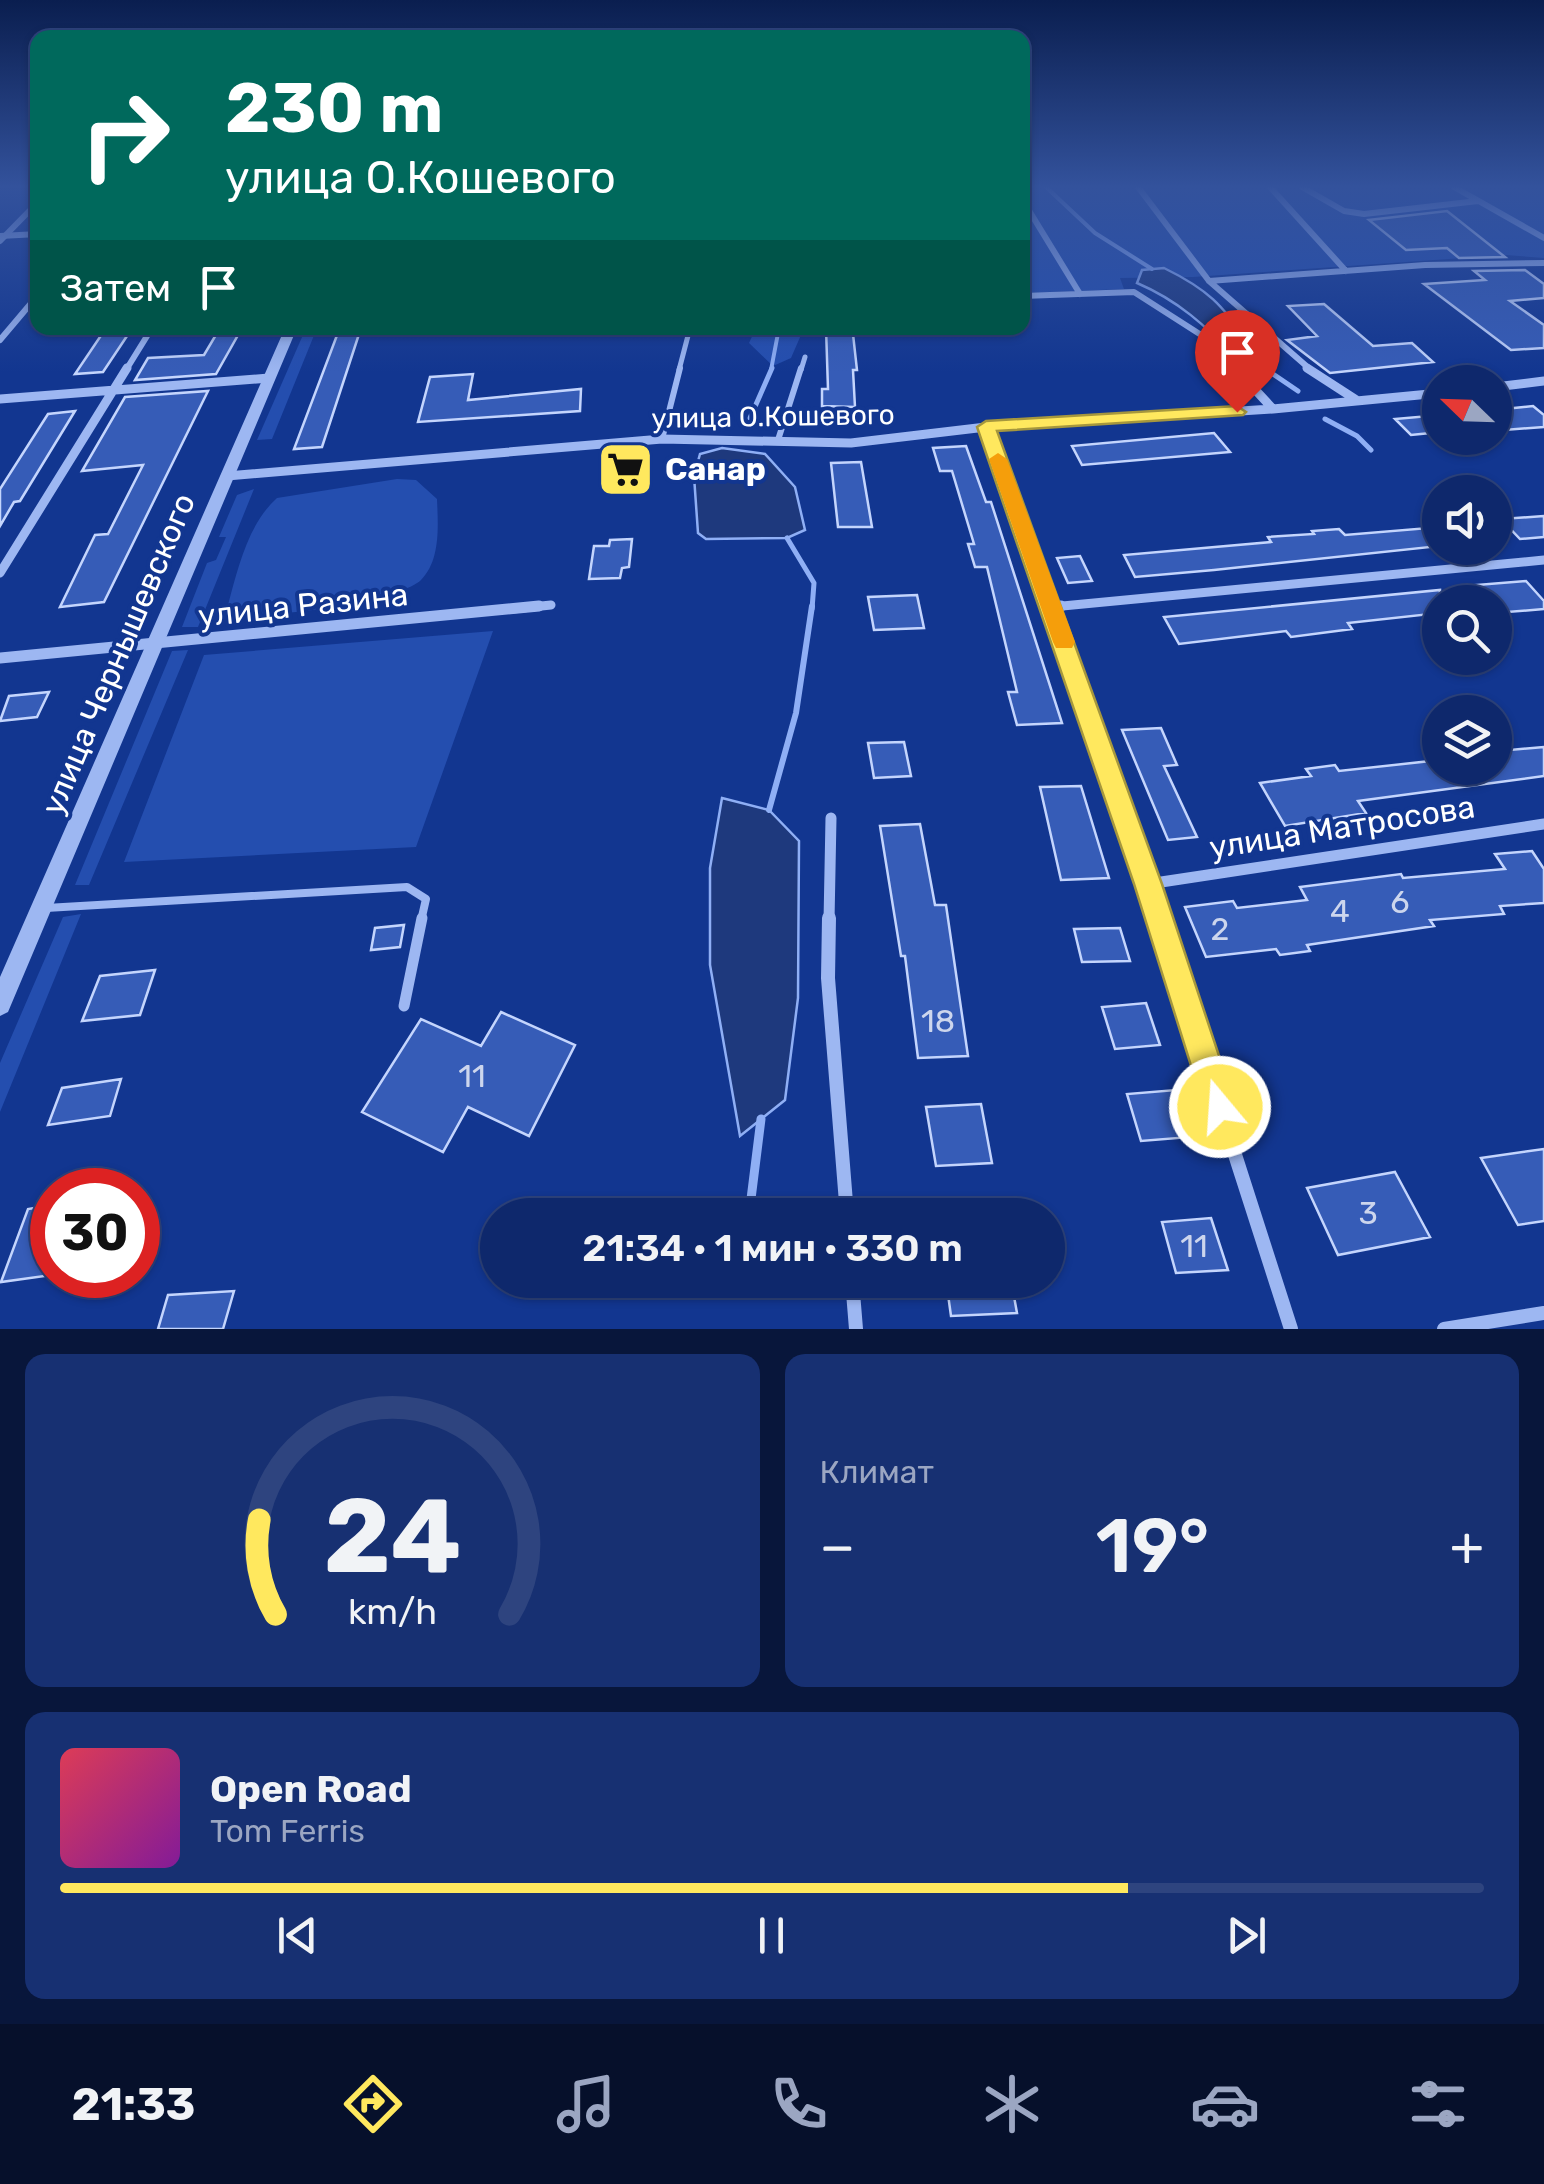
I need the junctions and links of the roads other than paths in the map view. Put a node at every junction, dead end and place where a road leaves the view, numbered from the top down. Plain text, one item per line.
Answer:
1 (1053, 249) edge
2 (1185, 249) edge
3 (1326, 249) edge
4 (1544, 263) edge
5 (1346, 271) junction
6 (1209, 281) junction
7 (1080, 294) junction
8 (1030, 296) edge
9 (30, 304) edge
10 (148, 335) edge
11 (289, 335) edge
12 (688, 335) edge
13 (0, 340) edge
14 (805, 357) dead end
15 (270, 378) junction
16 (1544, 382) edge
17 (1529, 383) junction
18 (1512, 385) edge
19 (114, 389) junction
20 (1422, 395) edge
21 (1544, 395) edge
22 (0, 398) edge
23 (1360, 402) junction
24 (1273, 410) junction
25 (986, 427) junction
26 (662, 438) junction
27 (778, 440) junction
28 (228, 476) junction
29 (1544, 560) edge
30 (0, 574) edge
31 (551, 604) dead end
32 (1052, 608) junction
33 (155, 645) junction
34 (0, 658) edge
35 (830, 818) dead end
36 (1544, 824) edge
37 (1148, 884) junction
38 (41, 908) junction
39 (0, 1004) edge
40 (404, 1006) dead end
41 (846, 1198) edge
42 (853, 1298) edge
43 (1544, 1314) edge
44 (856, 1329) edge
45 (1291, 1329) edge
46 (1444, 1329) edge

1 - 7 street
2 - 6 street
3 - 5 street
4 - 5 street
5 - 6 street
6 - 23 street
7 - 8 street
7 - 24 street
9 - 13 street
10 - 19 street
11 - 15 street, улица Чернышевского
12 - 26 lane
14 - 27 lane
15 - 19 street
15 - 28 street, улица Чернышевского
16 - 17 street
17 - 18 street
17 - 21 street
19 - 22 street
19 - 30 street
20 - 23 street, улица О.Кошевого
23 - 24 street, улица О.Кошевого
24 - 25 street, улица О.Кошевого
25 - 27 street, улица О.Кошевого
25 - 32 street
26 - 27 street, улица О.Кошевого
26 - 28 street, улица О.Кошевого
28 - 33 street, улица Чернышевского
29 - 32 street
31 - 33 street, улица Разина
32 - 37 street
33 - 34 street, улица Разина
33 - 38 street, улица Чернышевского
35 - 41 street
36 - 37 street, улица Матросова
37 - 45 street
38 - 39 street, улица Чернышевского
38 - 40 lane
42 - 44 street
43 - 46 street

